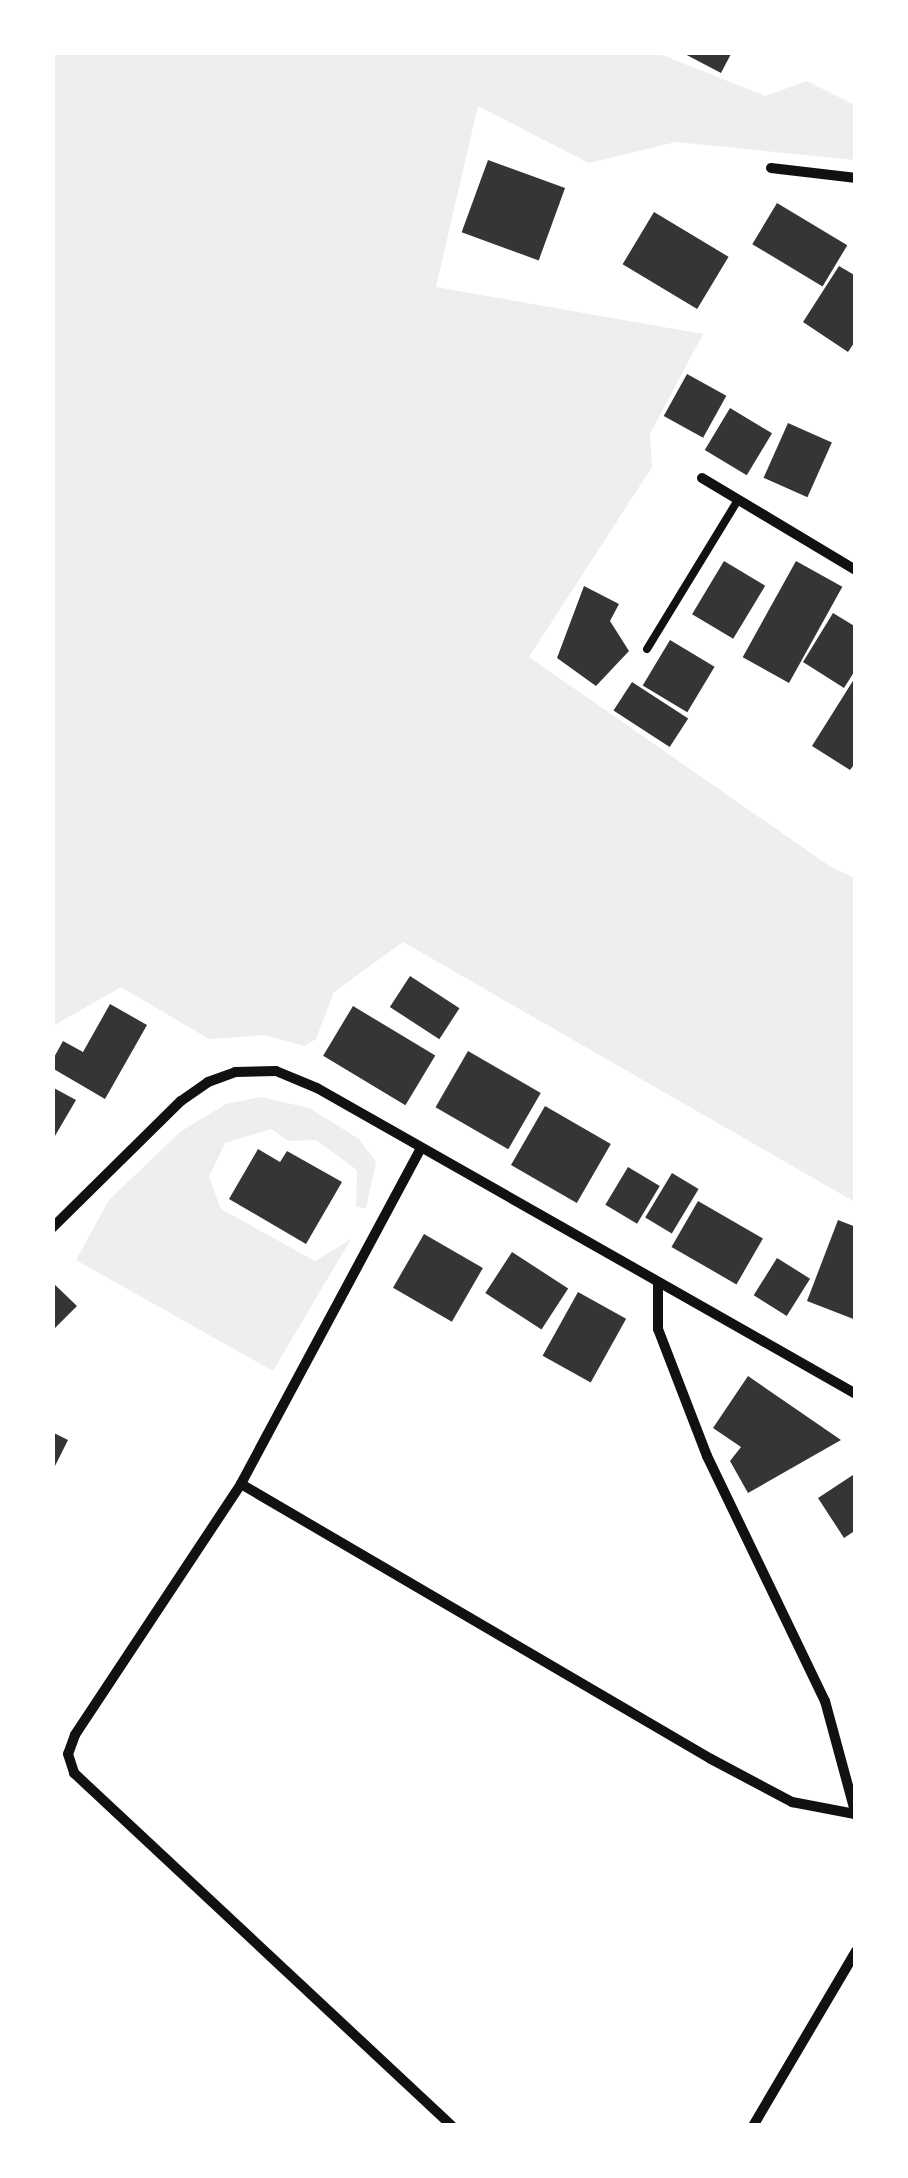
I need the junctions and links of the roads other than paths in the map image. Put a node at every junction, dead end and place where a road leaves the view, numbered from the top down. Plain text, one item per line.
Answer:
1 (771, 168) dead end
2 (856, 178) edge
3 (702, 478) dead end
4 (738, 500) junction
5 (856, 570) edge
6 (647, 649) dead end
7 (421, 1148) junction
8 (52, 1228) edge
9 (658, 1284) junction
10 (856, 1394) edge
11 (241, 1484) junction
12 (855, 1815) edge
13 (856, 1950) edge
14 (452, 2126) edge
15 (753, 2126) edge

1 - 2 street
3 - 4 street
4 - 5 street
4 - 6 lane
7 - 8 street
7 - 9 street
7 - 11 street
9 - 10 street
9 - 12 street
11 - 12 street
11 - 14 street
13 - 15 street

